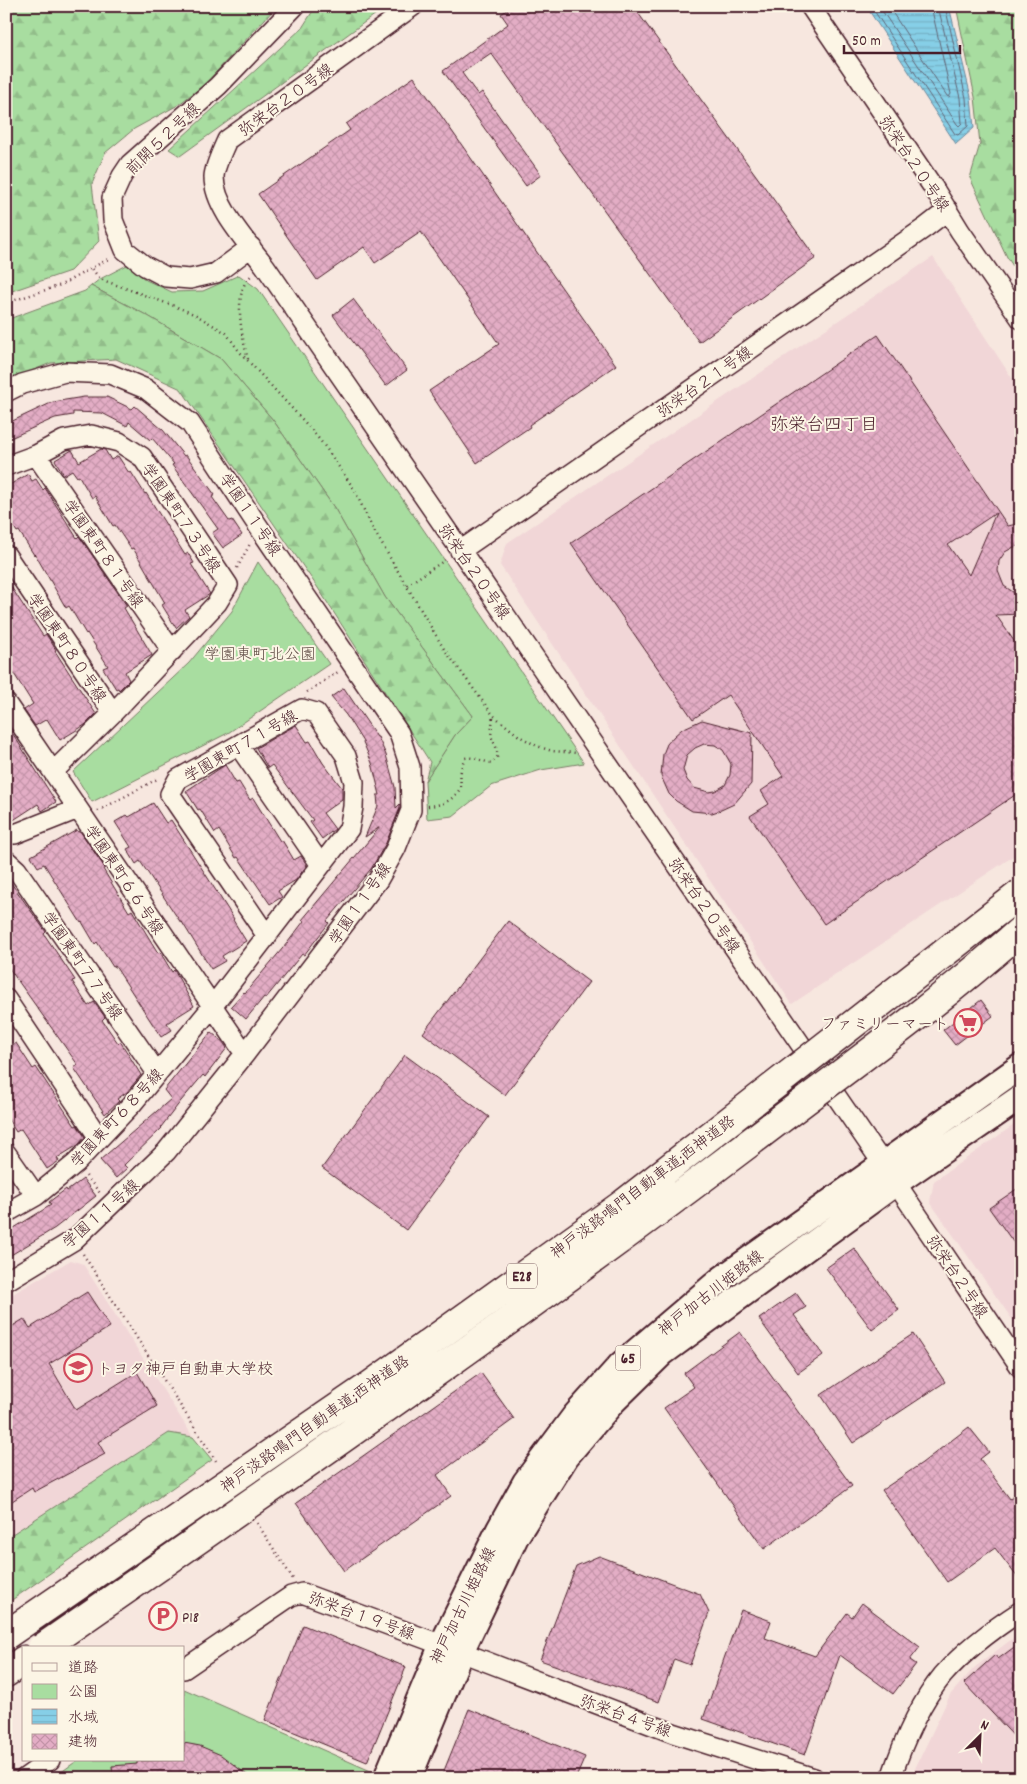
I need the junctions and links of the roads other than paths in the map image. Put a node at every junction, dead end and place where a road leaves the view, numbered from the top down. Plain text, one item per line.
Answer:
1 (295, 6) edge
2 (413, 6) edge
3 (810, 6) edge
4 (948, 210) junction
5 (251, 247) junction
6 (1021, 319) edge
7 (6, 392) edge
8 (36, 455) junction
9 (6, 466) edge
10 (460, 551) junction
11 (6, 555) edge
12 (172, 651) junction
13 (6, 703) edge
14 (113, 713) junction
15 (238, 745) junction
16 (53, 772) junction
17 (81, 813) junction
18 (6, 834) edge
19 (6, 860) edge
20 (321, 865) junction
21 (1021, 893) edge
22 (1018, 934) edge
23 (267, 936) junction
24 (6, 998) edge
25 (212, 1007) junction
26 (245, 1054) junction
27 (1021, 1066) edge
28 (157, 1074) junction
29 (1021, 1097) edge
30 (99, 1138) junction
31 (6, 1152) edge
32 (883, 1164) junction
33 (896, 1183) junction
34 (36, 1196) junction
35 (6, 1213) edge
36 (6, 1281) edge
37 (1021, 1368) edge
38 (1021, 1611) edge
39 (6, 1635) edge
40 (45, 1646) edge
41 (452, 1648) junction
42 (22, 1661) edge
43 (185, 1668) edge
44 (6, 1672) edge
45 (47, 1762) edge
46 (25, 1778) edge
47 (386, 1778) edge
48 (409, 1778) edge
49 (814, 1778) edge
50 (891, 1778) edge

1 - 5 street, 前開５２号線
2 - 5 street, 弥栄台２０号線
3 - 4 street, 弥栄台２０号線
4 - 6 street, 弥栄台２０号線
4 - 10 street, 弥栄台２１号線
5 - 10 street, 弥栄台２０号線
7 - 26 street, 学園１１号線
8 - 9 street, 学園東町７３号線
8 - 12 street, 学園東町８１号線
8 - 12 street, 学園東町７３号線
10 - 32 street, 弥栄台２０号線
11 - 14 street, 学園東町８０号線
12 - 14 street, 学園東町７３号線
13 - 16 street, 学園東町６６号線
14 - 16 street, 学園東町７３号線
15 - 20 street
15 - 20 street, 学園東町７１号線
15 - 23 street, 学園東町７１号線
16 - 17 street, 学園東町６６号線
17 - 18 street
17 - 25 street, 学園東町６６号線
19 - 28 street, 学園東町７７号線
20 - 23 street, 学園東町７１号線
21 - 39 highway, 神戸淡路鳴門自動車道;西神道路 / E28, bridge
22 - 40 highway, 神戸淡路鳴門自動車道;西神道路 / E28, bridge
23 - 25 street, 学園東町７１号線
24 - 30 street
25 - 26 street, 学園東町６６号線
25 - 28 street, 学園東町６８号線
26 - 36 street, 学園１１号線
27 - 32 main road, 神戸加古川姫路線 / 65
28 - 30 street, 学園東町６８号線
29 - 33 main road, 神戸加古川姫路線 / 65
30 - 34 street, 学園東町６８号線
31 - 34 street
32 - 33 street, 弥栄台２０号線
32 - 41 main road, 神戸加古川姫路線 / 65
33 - 37 street, 弥栄台２号線
33 - 41 main road, 神戸加古川姫路線 / 65
34 - 35 street, 学園東町６８号線
38 - 50 street
41 - 43 street, 弥栄台１９号線
41 - 47 main road, 神戸加古川姫路線 / 65
41 - 48 main road, 神戸加古川姫路線 / 65
41 - 49 street, 弥栄台４号線
42 - 44 highway
45 - 46 street

